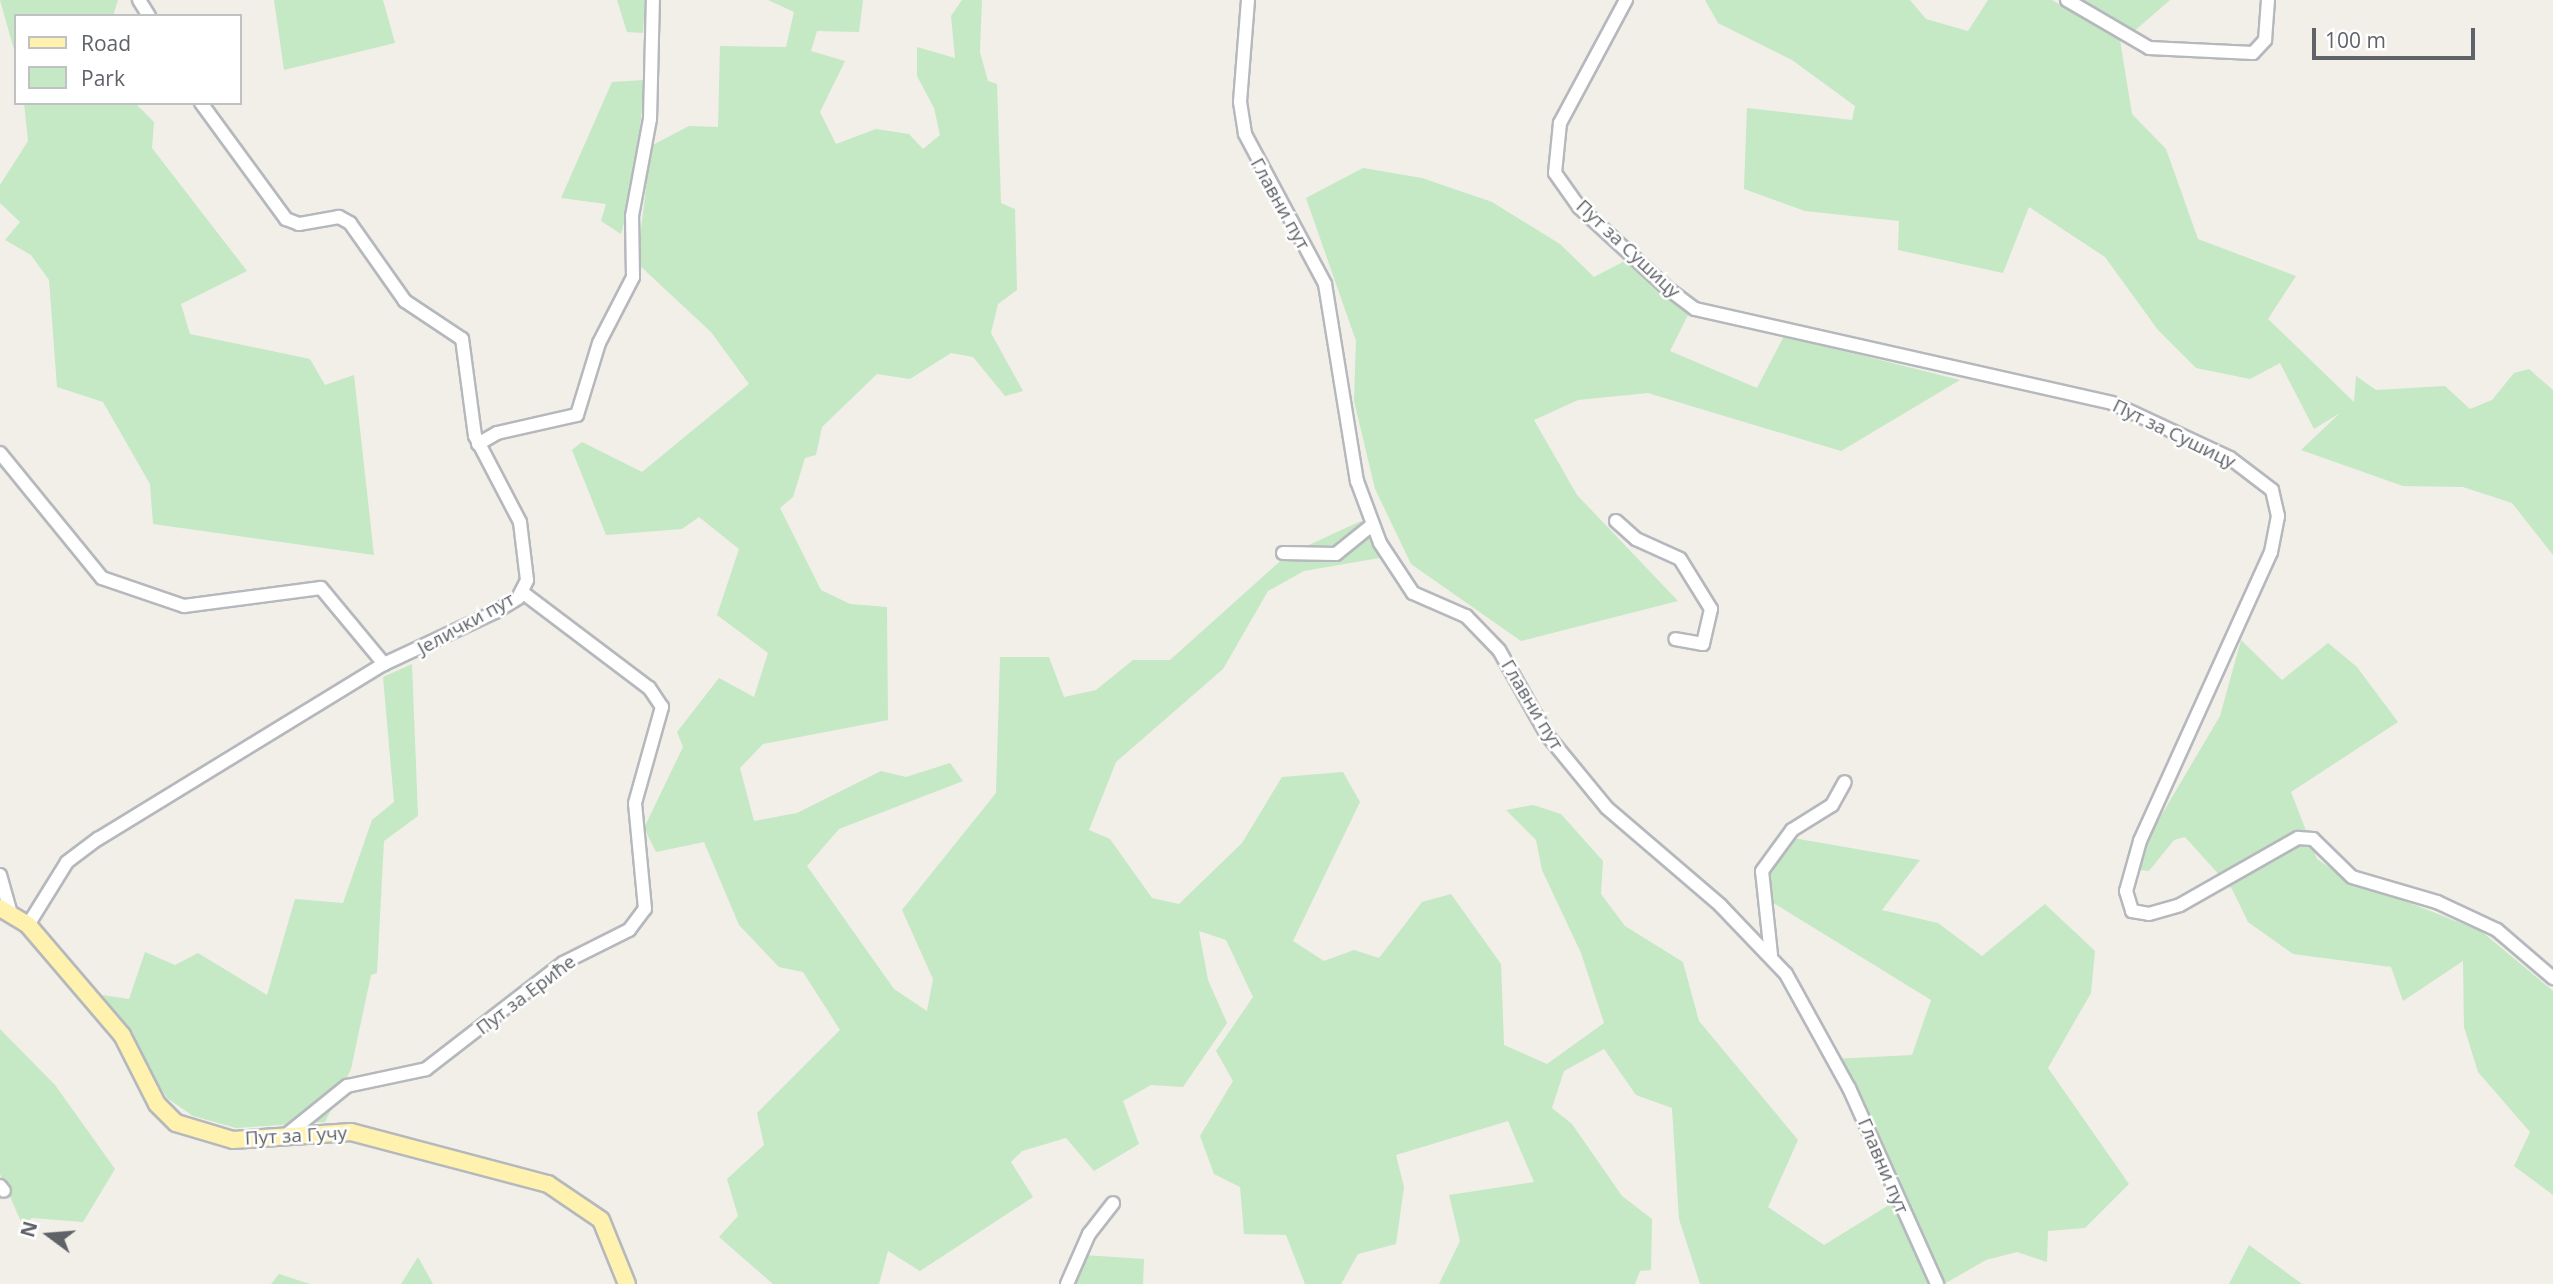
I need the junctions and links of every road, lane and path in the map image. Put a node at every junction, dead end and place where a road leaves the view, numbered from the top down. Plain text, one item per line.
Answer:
1 (653, 0) edge
2 (1248, 0) edge
3 (1626, 0) edge
4 (2067, 0) edge
5 (2268, 0) edge
6 (202, 105) edge
7 (478, 444) junction
8 (0, 453) edge
9 (1616, 521) dead end
10 (1372, 525) junction
11 (1283, 553) dead end
12 (522, 592) junction
13 (1675, 639) dead end
14 (384, 664) junction
15 (1845, 782) dead end
16 (0, 875) edge
17 (6, 911) edge
18 (28, 925) junction
19 (1772, 955) junction
20 (2553, 978) edge
21 (285, 1136) junction
22 (1113, 1203) dead end
23 (627, 1284) edge
24 (1067, 1284) edge
25 (1937, 1284) edge

1 - 7 street
2 - 10 street, Главни пут
3 - 20 street, Пут за Сушицу
4 - 5 street
6 - 7 street, Јелички пут
7 - 12 street, Јелички пут
8 - 14 street
9 - 13 street
10 - 11 street
10 - 19 street, Главни пут
12 - 14 street, Јелички пут
12 - 21 street, Пут за Ериће
14 - 18 street, Јелички пут
15 - 19 street
16 - 17 street
17 - 18 main road, Пут за Гучу
18 - 21 main road, Пут за Гучу
19 - 25 street, Главни пут
21 - 23 main road, Пут за Гучу
22 - 24 street

